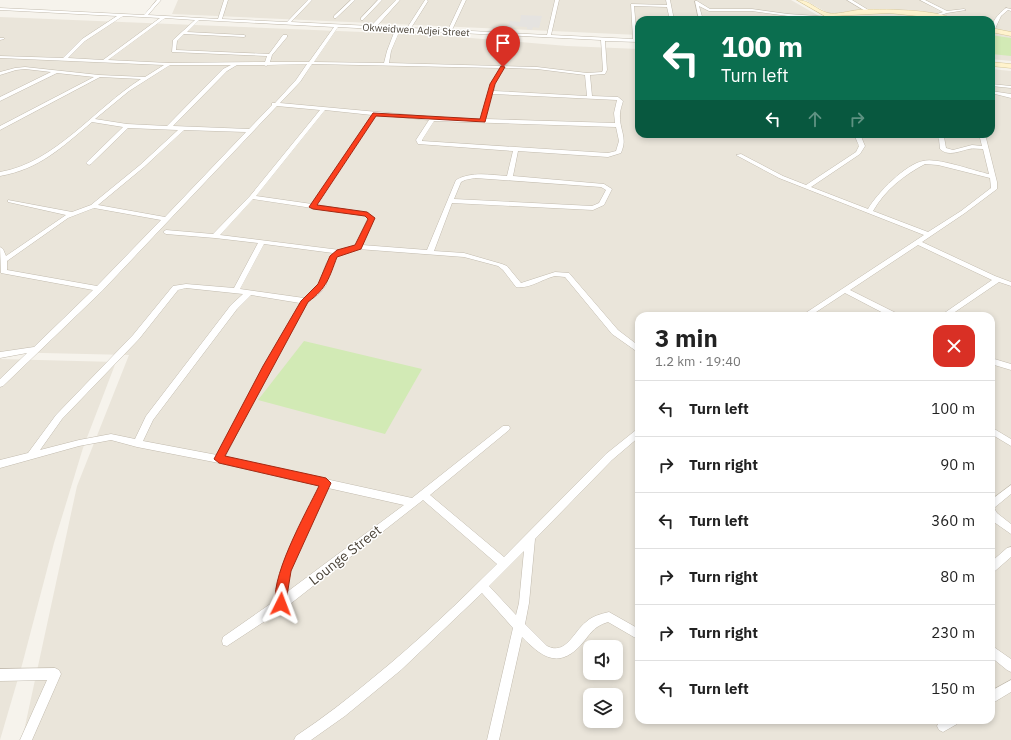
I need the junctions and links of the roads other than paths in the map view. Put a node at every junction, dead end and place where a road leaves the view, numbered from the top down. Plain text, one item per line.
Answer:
1 (159, 0) edge
2 (226, 0) edge
3 (310, 0) edge
4 (353, 0) edge
5 (382, 0) edge
6 (398, 0) edge
7 (464, 0) edge
8 (557, 0) edge
9 (668, 0) edge
10 (800, 0) edge
11 (849, 0) edge
12 (922, 0) edge
13 (426, 1) dead end
14 (695, 1) edge
15 (669, 6) junction
16 (3, 10) edge
17 (709, 10) junction
18 (868, 10) junction
19 (964, 10) dead end
20 (1011, 10) edge
21 (946, 12) junction
22 (0, 13) edge
23 (919, 13) junction
24 (699, 14) joint
25 (122, 15) junction
26 (145, 16) junction
27 (635, 16) edge
28 (671, 16) edge
29 (820, 16) edge
30 (829, 16) edge
31 (836, 16) edge
32 (920, 16) edge
33 (935, 16) joint
34 (164, 17) junction
35 (335, 17) dead end
36 (198, 18) junction
37 (362, 19) dead end
38 (220, 20) junction
39 (158, 22) junction
40 (288, 23) junction
41 (193, 24) junction
42 (995, 24) edge
43 (336, 26) junction
44 (372, 28) junction
45 (398, 29) junction
46 (408, 30) junction
47 (995, 31) edge
48 (449, 32) junction
49 (183, 33) junction
50 (1011, 34) edge
51 (244, 36) dead end
52 (285, 36) dead end
53 (549, 36) junction
54 (603, 39) junction
55 (635, 41) edge
56 (270, 54) junction
57 (0, 57) edge
58 (65, 59) junction
59 (104, 61) junction
60 (311, 63) junction
61 (169, 64) junction
62 (386, 64) junction
63 (995, 64) edge
64 (236, 65) junction
65 (266, 65) junction
66 (1011, 66) edge
67 (503, 67) junction
68 (56, 71) junction
69 (0, 74) edge
70 (587, 74) junction
71 (99, 76) junction
72 (146, 78) junction
73 (995, 85) edge
74 (1011, 87) edge
75 (491, 92) junction
76 (995, 93) edge
77 (1011, 96) edge
78 (590, 97) junction
79 (0, 99) edge
80 (274, 104) junction
81 (323, 109) junction
82 (375, 114) junction
83 (432, 119) junction
84 (92, 120) junction
85 (483, 121) junction
86 (618, 125) junction
87 (127, 126) junction
88 (169, 127) junction
89 (0, 128) edge
90 (183, 128) junction
91 (249, 131) junction
92 (859, 138) edge
93 (942, 138) edge
94 (983, 138) edge
95 (986, 148) junction
96 (516, 149) junction
97 (739, 155) dead end
98 (89, 162) dead end
99 (0, 174) edge
100 (992, 177) junction
101 (510, 178) junction
102 (806, 187) junction
103 (252, 197) junction
104 (10, 201) dead end
105 (450, 201) junction
106 (93, 206) junction
107 (313, 207) junction
108 (870, 211) junction
109 (71, 214) junction
110 (167, 219) junction
111 (166, 232) dead end
112 (928, 234) junction
113 (215, 236) junction
114 (262, 242) junction
115 (917, 242) junction
116 (358, 247) junction
117 (0, 248) edge
118 (340, 252) junction
119 (430, 252) junction
120 (4, 260) junction
121 (2, 273) edge
122 (997, 280) junction
123 (1011, 284) edge
124 (99, 289) junction
125 (845, 290) junction
126 (236, 291) junction
127 (249, 293) junction
128 (305, 301) junction
129 (812, 312) edge
130 (887, 312) edge
131 (950, 312) edge
132 (635, 347) edge
133 (36, 350) junction
134 (0, 355) edge
135 (995, 362) edge
136 (1011, 367) edge
137 (0, 384) edge
138 (506, 428) dead end
139 (995, 433) edge
140 (635, 435) edge
141 (1011, 443) edge
142 (137, 444) junction
143 (31, 456) junction
144 (219, 459) junction
145 (0, 464) edge
146 (326, 483) junction
147 (1011, 489) edge
148 (424, 496) junction
149 (995, 502) edge
150 (414, 503) junction
151 (995, 518) edge
152 (1011, 530) edge
153 (530, 537) junction
154 (1011, 551) edge
155 (505, 564) junction
156 (995, 565) edge
157 (483, 586) junction
158 (281, 604) junction
159 (520, 627) junction
160 (635, 633) edge
161 (227, 641) dead end
162 (995, 653) edge
163 (1011, 666) edge
164 (0, 675) edge
165 (1011, 686) edge
166 (995, 696) edge
167 (947, 724) edge
168 (943, 726) dead end
169 (26, 740) edge
170 (300, 740) edge
171 (493, 740) edge

1 - 26 street
2 - 38 street
3 - 40 street
4 - 35 street
5 - 37 street
6 - 44 street
7 - 48 street
8 - 53 street
9 - 15 street
10 - 30 street
11 - 18 street
12 - 21 street
13 - 46 street
14 - 17 street
14 - 24 street
15 - 27 street
15 - 28 street
16 - 22 street
16 - 25 street, Okweidwen Adjei Street
17 - 24 street
17 - 29 street
18 - 23 street
18 - 31 street
19 - 21 street
20 - 42 street
21 - 33 street
23 - 32 street
23 - 33 street
25 - 26 street, Okweidwen Adjei Street
25 - 58 street
26 - 34 street, Okweidwen Adjei Street
34 - 36 street, Okweidwen Adjei Street
34 - 39 street
36 - 38 street, Okweidwen Adjei Street
36 - 41 street
38 - 40 street, Okweidwen Adjei Street
39 - 41 street
39 - 59 street
40 - 43 street, Okweidwen Adjei Street
41 - 49 street
43 - 44 street, Okweidwen Adjei Street
43 - 60 street
44 - 45 street, Okweidwen Adjei Street
45 - 46 street, Okweidwen Adjei Street
45 - 62 street
46 - 48 street, Okweidwen Adjei Street
47 - 50 street
48 - 53 street, Okweidwen Adjei Street
49 - 51 street
49 - 56 street
52 - 56 street
53 - 54 street, Okweidwen Adjei Street
54 - 55 street, Okweidwen Adjei Street
54 - 70 street
56 - 65 street
57 - 58 street
58 - 59 street
59 - 61 street
60 - 62 street
60 - 65 street
60 - 80 street
61 - 64 street
61 - 72 street
62 - 67 street
63 - 66 street
64 - 65 street
64 - 88 street
67 - 70 street
67 - 75 street
68 - 69 street
68 - 71 street
68 - 79 street
70 - 78 street
71 - 72 street
71 - 89 street
72 - 84 street
73 - 74 street
75 - 78 street
75 - 85 street
76 - 77 street
78 - 86 street
80 - 81 street
80 - 91 street
81 - 82 street
81 - 103 street
82 - 83 street
82 - 107 street
83 - 85 street
83 - 96 street
84 - 87 street
84 - 99 street
85 - 86 street
86 - 96 street
87 - 88 street
87 - 98 street
88 - 90 street
90 - 91 street
90 - 106 street
91 - 110 street
92 - 102 street
93 - 95 street
94 - 95 street
95 - 100 street
96 - 101 street
97 - 102 street
100 - 108 street
100 - 112 street
101 - 105 street
101 - 105 street
102 - 108 street
103 - 107 street
103 - 113 street
104 - 109 street
105 - 119 street
106 - 109 street
106 - 110 street
107 - 116 street
108 - 112 street
109 - 120 street
110 - 124 street
111 - 113 street
112 - 115 street
113 - 114 street
114 - 118 street
114 - 126 street
115 - 122 street
115 - 125 street
116 - 118 street
116 - 119 street
117 - 120 street
118 - 128 street
119 - 132 street
120 - 121 street
121 - 124 street
122 - 123 street
122 - 131 street
124 - 133 street
125 - 129 street
125 - 130 street
126 - 127 street
126 - 143 street
127 - 128 street
127 - 142 street
128 - 144 street
133 - 134 street
133 - 137 street
135 - 136 street
138 - 148 street, Lounge Street
139 - 141 street
140 - 153 street
142 - 143 street
142 - 144 street
143 - 145 street
144 - 146 street
146 - 150 street
146 - 158 street
147 - 149 street
148 - 150 street, Lounge Street
148 - 155 street
150 - 158 street, Lounge Street
151 - 152 street
153 - 155 street
153 - 159 street
154 - 156 street
155 - 157 street
157 - 159 street
157 - 170 street
158 - 161 street, Lounge Street
159 - 160 street
159 - 171 street
162 - 163 street
164 - 169 street
165 - 166 street
167 - 168 street

